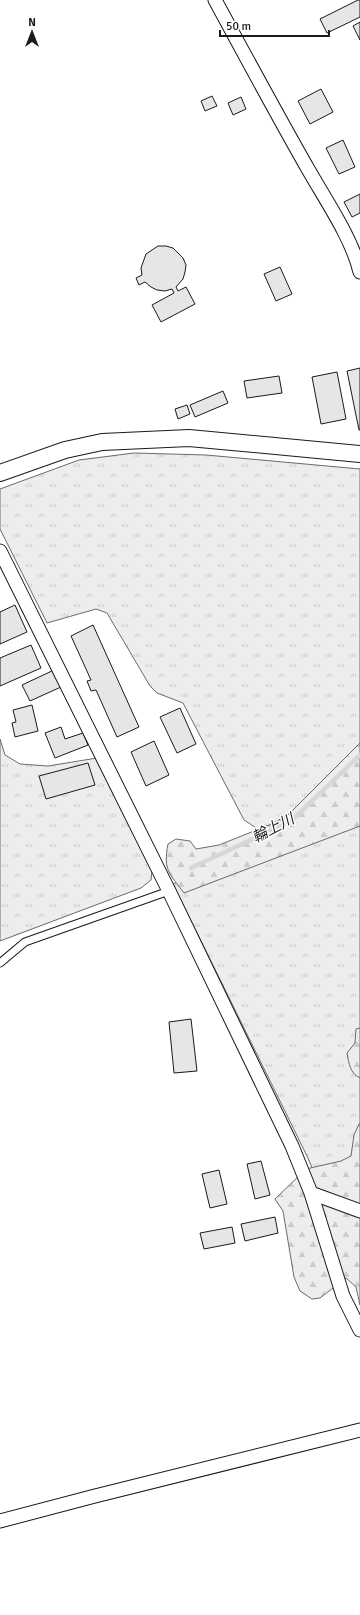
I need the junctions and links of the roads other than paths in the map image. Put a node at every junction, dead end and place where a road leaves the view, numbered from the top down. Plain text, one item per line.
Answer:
1 (215, 0) edge
2 (360, 272) edge
3 (360, 454) edge
4 (0, 473) edge
5 (0, 550) edge
6 (169, 891) junction
7 (0, 963) edge
8 (311, 1193) junction
9 (360, 1211) edge
10 (360, 1330) edge
11 (360, 1430) edge
12 (0, 1521) edge

1 - 2 street
3 - 4 street
5 - 6 street
6 - 7 lane
6 - 8 street
8 - 9 street
8 - 10 street
11 - 12 street

